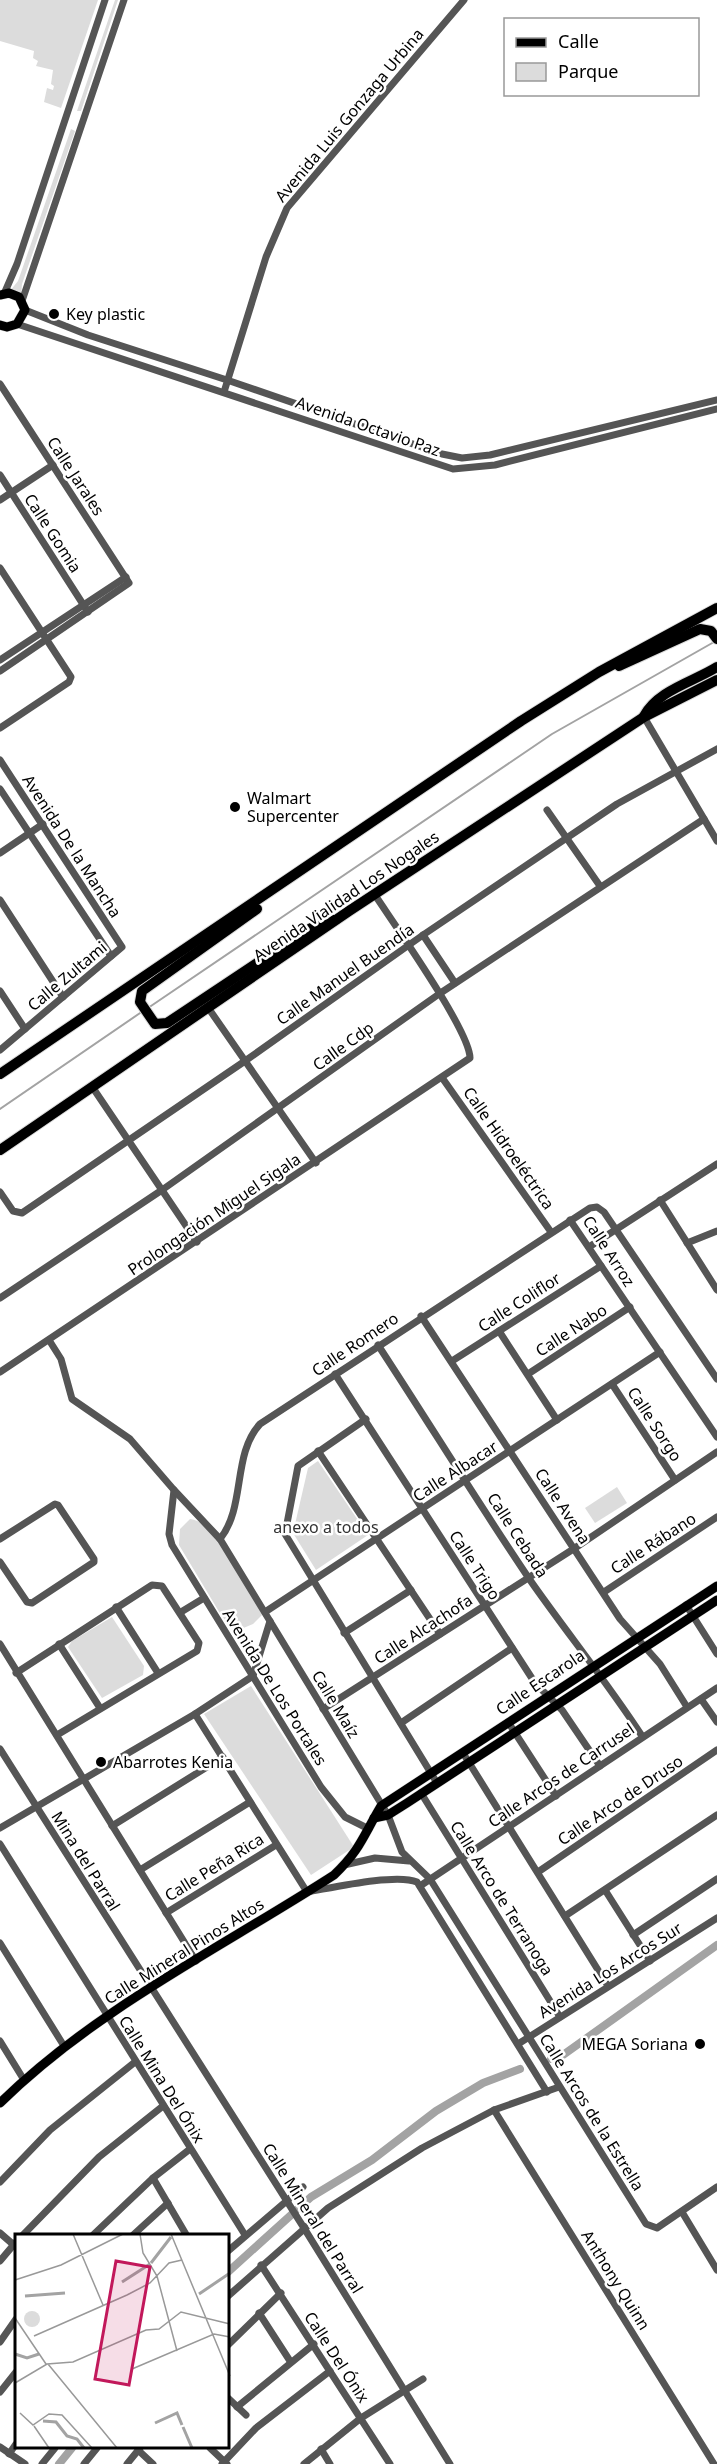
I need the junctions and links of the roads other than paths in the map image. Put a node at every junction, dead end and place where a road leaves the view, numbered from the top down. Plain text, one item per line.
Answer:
1 (105, 0) edge
2 (124, 0) edge
3 (465, 0) edge
4 (2, 294) edge
5 (23, 305) junction
6 (17, 324) junction
7 (1, 326) edge
8 (227, 380) junction
9 (0, 384) edge
10 (224, 392) junction
11 (717, 400) edge
12 (717, 409) edge
13 (53, 465) junction
14 (0, 475) edge
15 (11, 493) junction
16 (0, 500) edge
17 (0, 568) edge
18 (127, 580) junction
19 (84, 605) junction
20 (717, 608) edge
21 (88, 612) junction
22 (42, 632) junction
23 (715, 636) edge
24 (47, 639) junction
25 (0, 659) edge
26 (717, 667) edge
27 (3, 669) edge
28 (599, 672) junction
29 (717, 680) edge
30 (644, 717) junction
31 (0, 728) edge
32 (717, 748) edge
33 (0, 760) edge
34 (675, 773) junction
35 (0, 789) edge
36 (548, 810) dead end
37 (704, 819) junction
38 (717, 822) edge
39 (43, 824) junction
40 (709, 828) junction
41 (29, 833) junction
42 (567, 838) junction
43 (717, 841) edge
44 (0, 853) edge
45 (308, 866) junction
46 (600, 886) junction
47 (375, 895) junction
48 (0, 900) edge
49 (349, 910) junction
50 (423, 935) junction
51 (408, 945) junction
52 (122, 946) joint
53 (111, 956) junction
54 (455, 983) junction
55 (0, 991) edge
56 (439, 994) junction
57 (63, 997) junction
58 (209, 1009) junction
59 (25, 1029) junction
60 (0, 1050) edge
61 (245, 1061) junction
62 (0, 1074) edge
63 (443, 1078) junction
64 (93, 1088) junction
65 (279, 1108) junction
66 (128, 1141) junction
67 (0, 1150) edge
68 (316, 1163) junction
69 (717, 1164) edge
70 (707, 1171) junction
71 (717, 1173) edge
72 (162, 1190) junction
73 (0, 1192) edge
74 (660, 1200) junction
75 (570, 1220) junction
76 (616, 1229) junction
77 (717, 1231) edge
78 (551, 1232) junction
79 (197, 1242) junction
80 (687, 1244) junction
81 (589, 1247) junction
82 (601, 1266) junction
83 (716, 1286) edge
84 (0, 1297) edge
85 (630, 1307) junction
86 (421, 1316) junction
87 (499, 1331) junction
88 (49, 1340) junction
89 (378, 1345) junction
90 (660, 1352) junction
91 (452, 1362) junction
92 (0, 1372) edge
93 (335, 1374) junction
94 (528, 1374) junction
95 (716, 1376) edge
96 (612, 1384) junction
97 (366, 1419) junction
98 (558, 1420) junction
99 (717, 1437) edge
100 (318, 1451) junction
101 (511, 1451) junction
102 (717, 1452) edge
103 (467, 1480) junction
104 (675, 1480) junction
105 (174, 1490) junction
106 (423, 1509) junction
107 (717, 1517) edge
108 (376, 1538) junction
109 (0, 1539) edge
110 (220, 1539) junction
111 (575, 1548) junction
112 (0, 1562) edge
113 (529, 1577) junction
114 (312, 1580) junction
115 (717, 1586) edge
116 (411, 1590) junction
117 (604, 1592) junction
118 (204, 1598) junction
119 (717, 1600) edge
120 (485, 1605) junction
121 (686, 1605) junction
122 (116, 1607) junction
123 (181, 1612) junction
124 (265, 1612) junction
125 (693, 1615) junction
126 (270, 1621) junction
127 (345, 1633) junction
128 (440, 1634) junction
129 (636, 1637) junction
130 (0, 1644) edge
131 (59, 1644) junction
132 (645, 1646) junction
133 (512, 1648) junction
134 (717, 1654) edge
135 (592, 1665) junction
136 (16, 1673) junction
137 (158, 1674) junction
138 (253, 1676) junction
139 (602, 1676) junction
140 (373, 1678) junction
141 (717, 1688) edge
142 (547, 1696) junction
143 (701, 1698) junction
144 (557, 1704) junction
145 (687, 1707) junction
146 (100, 1708) junction
147 (323, 1709) junction
148 (195, 1714) junction
149 (508, 1722) junction
150 (717, 1722) edge
151 (401, 1723) junction
152 (515, 1732) junction
153 (57, 1735) junction
154 (642, 1736) junction
155 (0, 1749) edge
156 (717, 1750) edge
157 (463, 1753) junction
158 (224, 1757) junction
159 (470, 1763) junction
160 (600, 1766) junction
161 (431, 1773) junction
162 (83, 1779) junction
163 (437, 1783) junction
164 (421, 1793) junction
165 (556, 1796) junction
166 (250, 1802) junction
167 (35, 1806) junction
168 (381, 1806) junction
169 (388, 1815) junction
170 (717, 1815) edge
171 (374, 1818) junction
172 (112, 1826) junction
173 (510, 1826) junction
174 (0, 1828) edge
175 (369, 1829) junction
176 (0, 1844) edge
177 (276, 1845) junction
178 (461, 1857) junction
179 (409, 1861) junction
180 (343, 1866) junction
181 (140, 1870) junction
182 (538, 1872) junction
183 (430, 1879) junction
184 (717, 1879) edge
185 (420, 1886) junction
186 (606, 1890) junction
187 (307, 1892) junction
188 (166, 1912) junction
189 (565, 1916) junction
190 (717, 1918) edge
191 (633, 1935) junction
192 (0, 1943) edge
193 (196, 1961) junction
194 (650, 1961) junction
195 (608, 1986) junction
196 (150, 1988) junction
197 (107, 2016) junction
198 (560, 2017) junction
199 (529, 2037) junction
200 (0, 2041) edge
201 (518, 2044) junction
202 (64, 2046) junction
203 (135, 2062) junction
204 (24, 2080) junction
205 (559, 2087) junction
206 (547, 2092) junction
207 (0, 2103) edge
208 (163, 2106) junction
209 (494, 2110) junction
210 (190, 2149) junction
211 (153, 2178) junction
212 (0, 2182) edge
213 (303, 2187) dead end
214 (717, 2187) edge
215 (168, 2203) junction
216 (289, 2204) junction
217 (682, 2212) junction
218 (304, 2228) junction
219 (0, 2233) edge
220 (24, 2234) edge
221 (94, 2234) edge
222 (134, 2234) edge
223 (187, 2234) edge
224 (244, 2235) junction
225 (15, 2245) edge
226 (230, 2249) edge
227 (0, 2261) edge
228 (261, 2265) junction
229 (717, 2270) edge
230 (280, 2293) junction
231 (230, 2294) edge
232 (259, 2313) junction
233 (15, 2320) edge
234 (0, 2342) edge
235 (230, 2343) edge
236 (314, 2344) junction
237 (290, 2361) junction
238 (330, 2370) junction
239 (15, 2373) edge
240 (423, 2379) dead end
241 (0, 2392) edge
242 (404, 2392) junction
243 (230, 2400) edge
244 (237, 2407) junction
245 (246, 2415) dead end
246 (361, 2418) junction
247 (15, 2445) edge
248 (0, 2447) edge
249 (54, 2449) edge
250 (96, 2449) edge
251 (139, 2449) edge
252 (211, 2449) edge
253 (321, 2449) junction
254 (9, 2454) junction
255 (224, 2463) edge
256 (25, 2464) edge
257 (42, 2464) edge
258 (84, 2464) edge
259 (127, 2464) edge
260 (153, 2464) edge
261 (304, 2464) edge
262 (330, 2464) edge
263 (390, 2464) edge
264 (450, 2464) edge
265 (714, 2464) edge

1 - 4 street
2 - 5 street
3 - 8 street, Avenida Luis Gonzaga Urbina
4 - 5 main road
5 - 6 main road
5 - 8 street, Avenida Octavio Paz
6 - 7 main road
6 - 10 street, Avenida Octavio Paz
8 - 10 street, Avenida Luis Gonzaga Urbina
8 - 11 street, Avenida Octavio Paz
9 - 13 street, Calle Jarales
10 - 12 street, Avenida Octavio Paz
13 - 15 street
13 - 18 street, Calle Jarales
14 - 15 street, Calle Gomia
15 - 16 street
15 - 19 street, Calle Gomia
17 - 22 street
18 - 19 street
18 - 21 street
19 - 21 street, Calle Gomia
19 - 22 street
20 - 28 highway
21 - 24 street
22 - 24 street
22 - 25 street
23 - 28 highway
24 - 27 street
24 - 31 street
25 - 27 street
26 - 30 highway
28 - 45 highway
29 - 30 highway, Avenida Vialidad Los Nogales
30 - 34 street
30 - 47 highway, Avenida Vialidad Los Nogales
32 - 34 street, Calle Manuel Buendía
33 - 39 street, Avenida De la Mancha
34 - 37 street
34 - 42 street, Calle Manuel Buendía
35 - 41 street, Avenida De la Mancha
36 - 42 street
37 - 40 street
37 - 46 street, Calle Cdp
38 - 40 street
39 - 41 street
39 - 52 street, Avenida De la Mancha
40 - 43 street
41 - 44 street
41 - 53 street, Avenida De la Mancha
42 - 46 street
42 - 50 street, Calle Manuel Buendía
45 - 49 highway
45 - 62 highway
46 - 54 street, Calle Cdp
47 - 49 highway, Avenida Vialidad Los Nogales
47 - 51 street, Prolongación Miguel Sigala
48 - 57 street
49 - 58 highway, Avenida Vialidad Los Nogales
50 - 51 street, Calle Manuel Buendía
50 - 54 street
51 - 56 street, Prolongación Miguel Sigala
51 - 61 street, Calle Manuel Buendía
52 - 53 street, Calle Zultami
53 - 57 street, Calle Zultami
54 - 56 street, Calle Cdp
55 - 59 street
56 - 63 street, Prolongación Miguel Sigala
56 - 65 street, Calle Cdp
57 - 59 street, Calle Zultami
58 - 61 street
58 - 64 highway, Avenida Vialidad Los Nogales
59 - 60 street, Calle Zultami
61 - 65 street
61 - 66 street, Calle Manuel Buendía
63 - 68 street, Prolongación Miguel Sigala
63 - 78 street, Calle Hidroeléctrica
64 - 66 street
64 - 67 highway, Avenida Vialidad Los Nogales
65 - 68 street
65 - 72 street, Calle Cdp
66 - 72 street
66 - 73 street, Calle Manuel Buendía
68 - 79 street, Prolongación Miguel Sigala
69 - 70 street
70 - 71 street
70 - 74 street
72 - 79 street
72 - 84 street, Calle Cdp
74 - 76 street
74 - 80 street
75 - 76 street, Calle Arroz
75 - 78 street, Calle Romero
75 - 81 street, Calle Arroz
76 - 81 street
76 - 95 street, Calle Arroz
77 - 80 street
78 - 86 street, Calle Romero
79 - 88 street, Prolongación Miguel Sigala
80 - 83 street
81 - 82 street, Calle Arroz
82 - 85 street, Calle Arroz
82 - 87 street, Calle Coliflor
85 - 90 street, Calle Arroz
85 - 94 street, Calle Nabo
86 - 89 street, Calle Romero
86 - 91 street, Calle Avena
87 - 91 street, Calle Coliflor
87 - 94 street
88 - 92 street, Prolongación Miguel Sigala
88 - 105 street, Calle Maíz
89 - 93 street, Calle Romero
89 - 103 street, Calle Cebada
90 - 96 street, Calle Albacar
90 - 99 street, Calle Arroz
91 - 101 street, Calle Avena
93 - 97 street, Calle Trigo
93 - 110 street, Calle Romero
94 - 98 street
96 - 98 street, Calle Albacar
96 - 104 street, Calle Sorgo
97 - 100 street
97 - 106 street, Calle Trigo
98 - 101 street, Calle Albacar
100 - 108 street
100 - 114 street
101 - 103 street, Calle Albacar
101 - 111 street, Calle Avena
102 - 104 street, Calle Alcachofa
103 - 106 street, Calle Albacar
103 - 113 street, Calle Cebada
104 - 111 street, Calle Alcachofa
105 - 110 street, Calle Maíz
105 - 118 street, Avenida De Los Portales
106 - 108 street, Calle Albacar
106 - 120 street, Calle Trigo
107 - 117 street, Calle Rábano
108 - 114 street, Calle Albacar
108 - 116 street
109 - 112 street
110 - 124 street, Calle Maíz
111 - 113 street, Calle Alcachofa
111 - 117 street, Calle Avena
113 - 120 street, Calle Alcachofa
113 - 135 street, Calle Cebada
114 - 124 street, Calle Albacar
114 - 127 street
115 - 121 main road, Calle Escarola
116 - 127 street
116 - 128 street
117 - 129 street, Calle Avena
118 - 123 street
118 - 138 street, Avenida De Los Portales
119 - 125 main road, Calle Escarola
120 - 128 street, Calle Alcachofa
120 - 133 street, Calle Trigo
121 - 125 street
121 - 129 main road, Calle Escarola
122 - 123 street
122 - 131 street
122 - 137 street
123 - 137 street
124 - 126 street, Calle Maíz
125 - 132 main road, Calle Escarola
125 - 134 street
126 - 138 street
126 - 147 street, Calle Maíz
127 - 140 street
128 - 140 street, Calle Alcachofa
129 - 132 street, Calle Avena
129 - 135 main road, Calle Escarola
130 - 136 street
131 - 136 street
131 - 146 street
132 - 139 main road, Calle Escarola
132 - 145 street, Calle Avena
133 - 142 street, Calle Trigo
133 - 151 street
135 - 139 street, Calle Cebada
135 - 142 main road, Calle Escarola
136 - 153 street
137 - 146 street
138 - 148 street
138 - 175 street, Avenida De Los Portales
139 - 144 main road, Calle Escarola
139 - 154 street, Calle Cebada
140 - 147 street, Calle Alcachofa
140 - 151 street
141 - 143 street, Calle Arcos de Carrusel
142 - 144 street, Calle Trigo
142 - 149 main road, Calle Escarola
143 - 145 street, Calle Arcos de Carrusel
143 - 150 street
144 - 152 main road, Calle Escarola
144 - 160 street, Calle Trigo
145 - 154 street, Calle Arcos de Carrusel
146 - 153 street
147 - 168 street, Calle Maíz
148 - 158 street
148 - 162 street
149 - 152 street
149 - 157 main road, Calle Escarola
151 - 161 street
152 - 159 main road, Calle Escarola
152 - 165 street
153 - 162 street
154 - 160 street, Calle Arcos de Carrusel
155 - 167 street, Mina del Parral
156 - 182 street, Calle Arco de Druso
157 - 159 street
157 - 161 main road, Calle Escarola
158 - 166 street
158 - 172 street
159 - 163 main road, Calle Escarola
159 - 173 street
160 - 165 street, Calle Arcos de Carrusel
161 - 163 street
161 - 168 main road, Calle Escarola
162 - 167 street
162 - 172 street
163 - 164 main road, Calle Escarola
164 - 169 main road, Calle Escarola
164 - 178 street, Calle Arco de Terranoga
165 - 173 street, Calle Arcos de Carrusel
166 - 177 street
166 - 181 street
167 - 174 street
167 - 196 street, Mina del Parral
168 - 169 street, Calle Maíz
168 - 171 main road, Calle Mineral Pinos Altos
169 - 171 main road
169 - 179 street, Calle Maíz
170 - 186 street
171 - 175 main road, Calle Mineral Pinos Altos
172 - 181 street
173 - 178 street, Calle Arcos de Carrusel
173 - 182 street
175 - 180 main road, Calle Mineral Pinos Altos
176 - 197 street, Calle Mina Del Ónix
177 - 187 street
177 - 188 street, Calle Peña Rica
178 - 183 street, Calle Arcos de Carrusel
178 - 198 street, Calle Arco de Terranoga
179 - 180 street
179 - 183 street, Calle Maíz
180 - 187 main road, Calle Mineral Pinos Altos
181 - 188 street
182 - 189 street
183 - 185 street, Calle Arcos de Carrusel
183 - 199 street, Calle Arcos de la Estrella
184 - 191 street
185 - 187 street
185 - 201 street, Calle Arcos de la Estrella
186 - 189 street
186 - 191 street
187 - 193 main road, Calle Mineral Pinos Altos
188 - 193 street
189 - 195 street
190 - 194 street, Avenida Los Arcos Sur
191 - 194 street
192 - 202 street
193 - 196 main road, Calle Mineral Pinos Altos
194 - 195 street, Avenida Los Arcos Sur
195 - 198 street, Avenida Los Arcos Sur
196 - 197 main road, Calle Mineral Pinos Altos
196 - 216 street, Calle Mineral del Parral
197 - 202 main road, Calle Mineral Pinos Altos
197 - 203 street, Calle Mina Del Ónix
198 - 199 street, Avenida Los Arcos Sur
199 - 201 street, Avenida Los Arcos Sur
199 - 205 street, Calle Arcos de la Estrella
200 - 204 street
201 - 206 street, Calle Arcos de la Estrella
202 - 204 main road, Calle Mineral Pinos Altos
203 - 208 street, Calle Mina Del Ónix
203 - 212 street
204 - 207 main road, Calle Mineral Pinos Altos
205 - 206 street
205 - 217 street, Calle Arcos de la Estrella
206 - 209 street
208 - 210 street, Calle Mina Del Ónix
208 - 220 street
209 - 218 street
209 - 265 street, Anthony Quinn
210 - 211 street
210 - 224 street, Calle Mina Del Ónix
211 - 215 street
211 - 221 street
213 - 216 street
214 - 217 street
215 - 222 street
215 - 223 street
216 - 218 street, Calle Mineral del Parral
216 - 224 street
217 - 229 street
218 - 228 street
218 - 242 street, Calle Mineral del Parral
219 - 225 street
224 - 226 street
225 - 227 street
228 - 230 street, Calle Del Ónix
228 - 231 street
230 - 232 street
230 - 236 street, Calle Del Ónix
232 - 235 street
232 - 237 street
233 - 234 street
236 - 237 street
236 - 238 street, Calle Del Ónix
237 - 244 street
238 - 246 street, Calle Del Ónix
238 - 255 street
239 - 241 street
240 - 242 street
242 - 246 street
242 - 264 street, Calle Mineral del Parral
243 - 244 street
244 - 245 street
246 - 253 street
246 - 263 street, Calle Del Ónix
247 - 254 street
248 - 254 street
249 - 257 street
250 - 258 street
251 - 259 street
251 - 260 street
252 - 255 street
253 - 261 street
253 - 262 street
254 - 256 street

